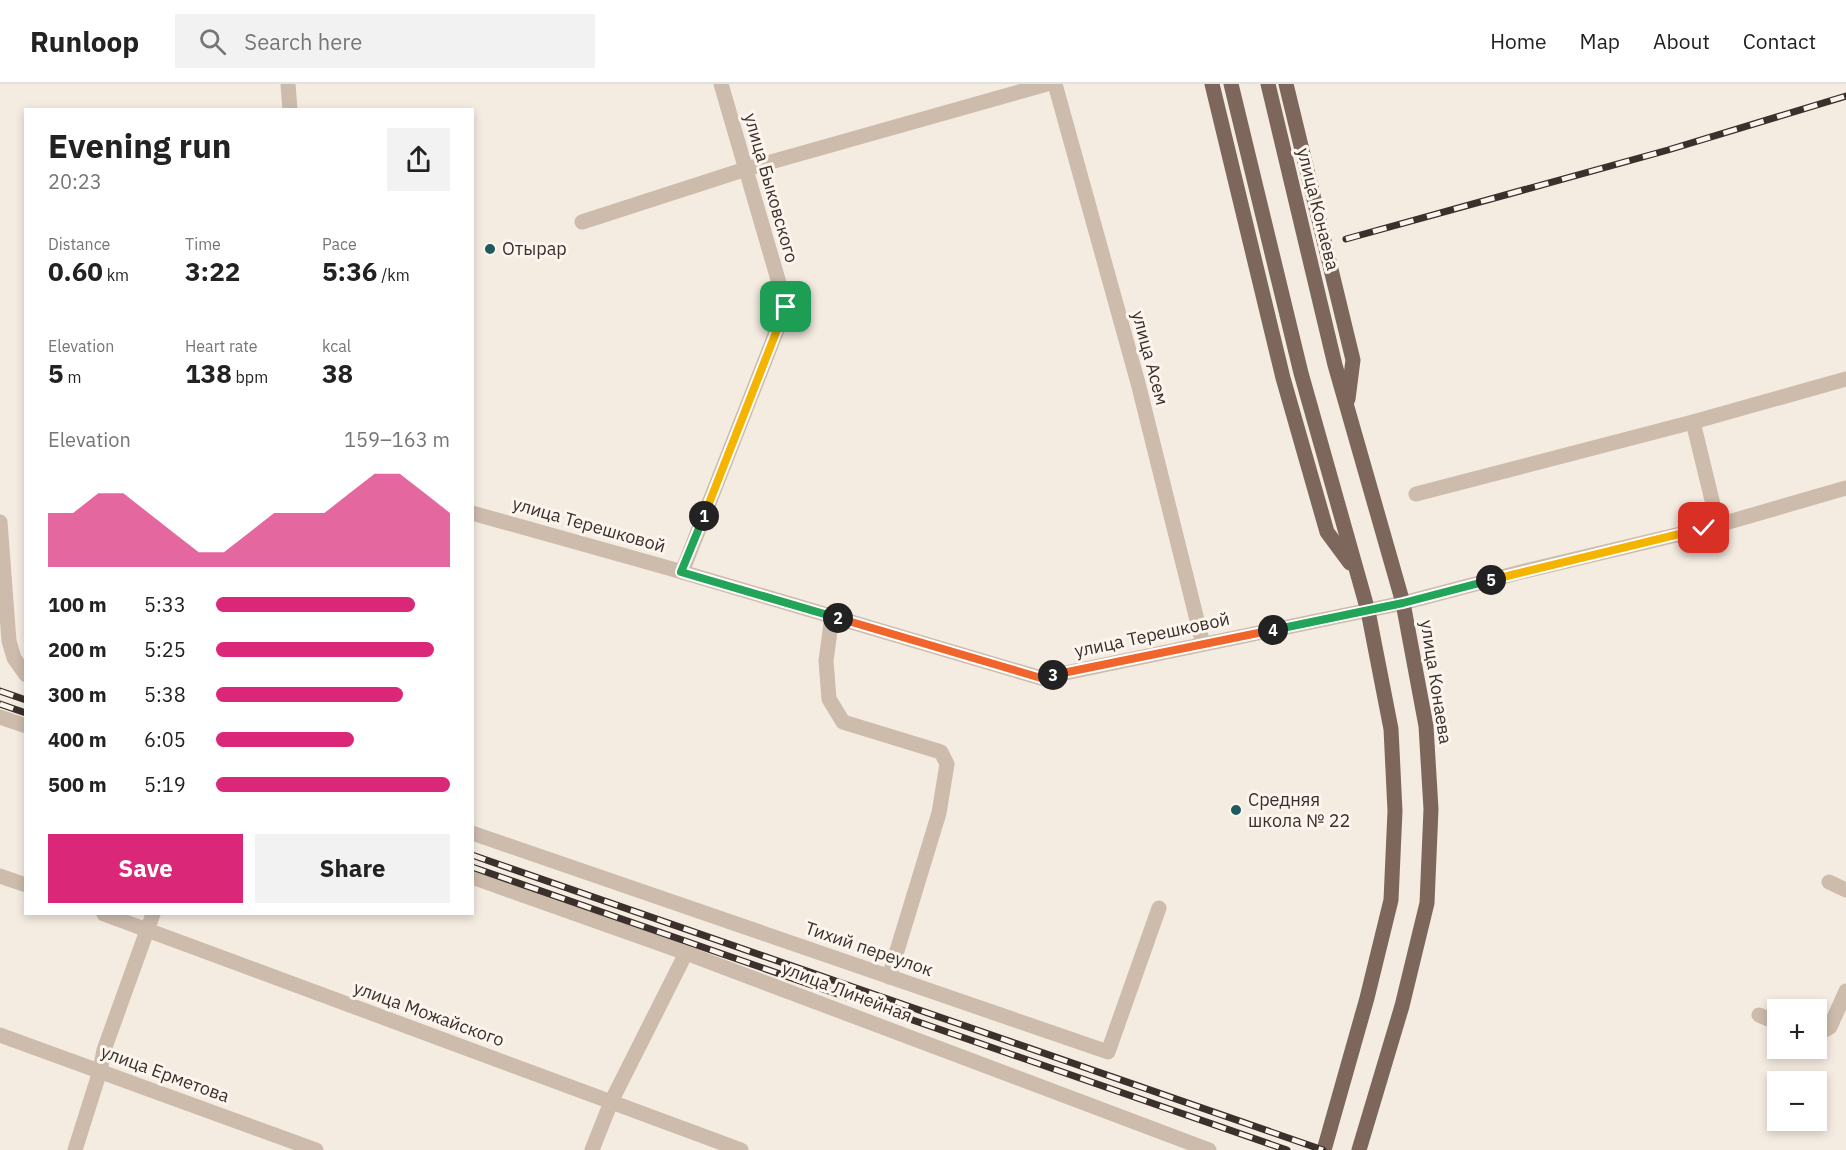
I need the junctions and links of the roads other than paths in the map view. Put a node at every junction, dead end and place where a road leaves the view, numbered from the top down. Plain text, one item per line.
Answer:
1 (288, 84) edge
2 (721, 84) edge
3 (1047, 84) edge
4 (1054, 84) edge
5 (1212, 84) edge
6 (1231, 84) edge
7 (1268, 84) edge
8 (1286, 84) edge
9 (290, 108) edge
10 (746, 170) junction
11 (582, 222) dead end
12 (1846, 379) edge
13 (1347, 405) junction
14 (1694, 422) junction
15 (1846, 488) edge
16 (1416, 494) dead end
17 (474, 514) edge
18 (0, 522) edge
19 (1718, 525) junction
20 (1356, 570) junction
21 (681, 572) junction
22 (1403, 603) junction
23 (1368, 611) junction
24 (832, 616) junction
25 (1203, 644) junction
26 (24, 672) edge
27 (0, 717) edge
28 (24, 725) edge
29 (474, 834) edge
30 (0, 876) edge
31 (474, 878) edge
32 (1829, 882) dead end
33 (24, 884) edge
34 (1846, 890) edge
35 (1158, 908) dead end
36 (107, 915) edge
37 (153, 915) edge
38 (148, 929) junction
39 (686, 953) junction
40 (889, 977) junction
41 (1846, 991) edge
42 (1760, 1016) dead end
43 (1767, 1019) edge
44 (1827, 1029) edge
45 (0, 1035) edge
46 (100, 1071) junction
47 (611, 1102) junction
48 (1208, 1149) edge
49 (75, 1150) edge
50 (316, 1150) edge
51 (592, 1150) edge
52 (741, 1150) edge
53 (1324, 1150) edge
54 (1359, 1150) edge

1 - 9 street
2 - 10 street, улица Быковского
3 - 10 street
4 - 25 street, улица Асем
5 - 20 main road
6 - 20 main road
7 - 13 main road, улица Конаева
8 - 13 main road
10 - 11 street
10 - 21 street, улица Быковского
12 - 14 street
13 - 22 main road, улица Конаева
14 - 16 street
14 - 19 street
15 - 19 street, улица Терешковой
17 - 21 street, улица Терешковой
18 - 26 street
19 - 22 street, улица Терешковой
20 - 23 main road
21 - 24 street, улица Терешковой
22 - 23 street, улица Терешковой
22 - 54 main road, улица Конаева
23 - 25 street, улица Терешковой
23 - 53 main road
24 - 25 street, улица Терешковой
24 - 40 street
27 - 28 street
29 - 40 street, Тихий переулок
30 - 33 street
31 - 39 street, улица Линейная
32 - 34 street
35 - 40 street, Тихий переулок
36 - 38 street, улица Можайского
37 - 38 street
38 - 46 street
38 - 47 street, улица Можайского
39 - 47 street
39 - 48 street, улица Линейная
41 - 44 street
42 - 43 street
45 - 46 street, улица Ерметова
46 - 49 street
46 - 50 street, улица Ерметова
47 - 51 street
47 - 52 street, улица Можайского

